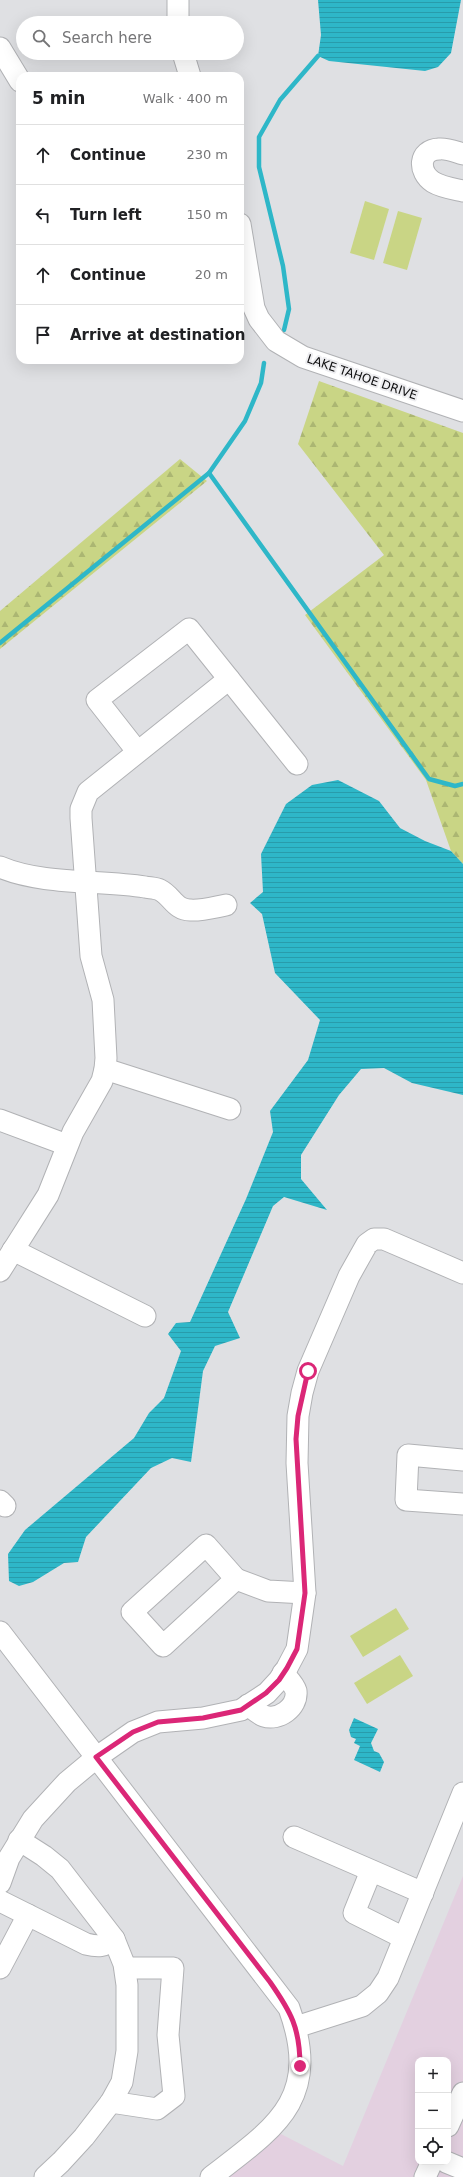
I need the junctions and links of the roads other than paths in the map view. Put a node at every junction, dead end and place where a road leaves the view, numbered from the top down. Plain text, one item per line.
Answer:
1 (178, 0) edge
2 (178, 16) edge
3 (1, 51) edge
4 (185, 60) edge
5 (189, 72) edge
6 (16, 75) edge
7 (463, 154) edge
8 (463, 191) edge
9 (244, 250) edge
10 (463, 411) edge
11 (229, 679) junction
12 (137, 751) junction
13 (296, 764) dead end
14 (0, 867) edge
15 (85, 882) junction
16 (226, 905) dead end
17 (104, 1069) junction
18 (230, 1109) dead end
19 (0, 1120) edge
20 (67, 1145) junction
21 (13, 1250) junction
22 (0, 1270) edge
23 (463, 1273) edge
24 (144, 1316) dead end
25 (463, 1460) edge
26 (463, 1504) edge
27 (236, 1579) junction
28 (305, 1593) junction
29 (0, 1632) edge
30 (283, 1673) junction
31 (248, 1705) junction
32 (96, 1757) junction
33 (463, 1793) edge
34 (294, 1837) dead end
35 (19, 1840) junction
36 (371, 1871) junction
37 (0, 1882) edge
38 (423, 1893) junction
39 (0, 1901) edge
40 (28, 1915) junction
41 (404, 1938) junction
42 (114, 1939) junction
43 (0, 1968) edge
44 (125, 1968) junction
45 (296, 2027) junction
46 (463, 2093) edge
47 (111, 2102) junction
48 (451, 2119) edge
49 (451, 2164) edge
50 (431, 2165) edge
51 (463, 2169) edge
52 (45, 2177) edge
53 (211, 2177) edge
54 (425, 2177) edge

1 - 2 street
3 - 6 street
4 - 5 street
7 - 8 street
9 - 10 street, LAKE TAHOE DRIVE
11 - 12 street
11 - 12 street
11 - 13 street
12 - 15 street
14 - 15 street
15 - 16 street
15 - 17 street
17 - 18 street
17 - 20 street
19 - 20 street
20 - 21 street
21 - 22 street
21 - 24 street
23 - 28 street
25 - 26 street
27 - 27 street
27 - 28 street
28 - 30 street
29 - 32 street
30 - 31 street
30 - 31 street
31 - 32 street
32 - 35 street
32 - 45 street
33 - 38 street
34 - 36 street
35 - 37 street
35 - 42 street
36 - 38 street
36 - 41 street
38 - 41 street
39 - 40 street
40 - 42 street
40 - 43 street
41 - 45 street
42 - 44 street
44 - 47 street
44 - 47 street
45 - 53 street
46 - 48 street
47 - 52 street
49 - 51 street
50 - 54 street

